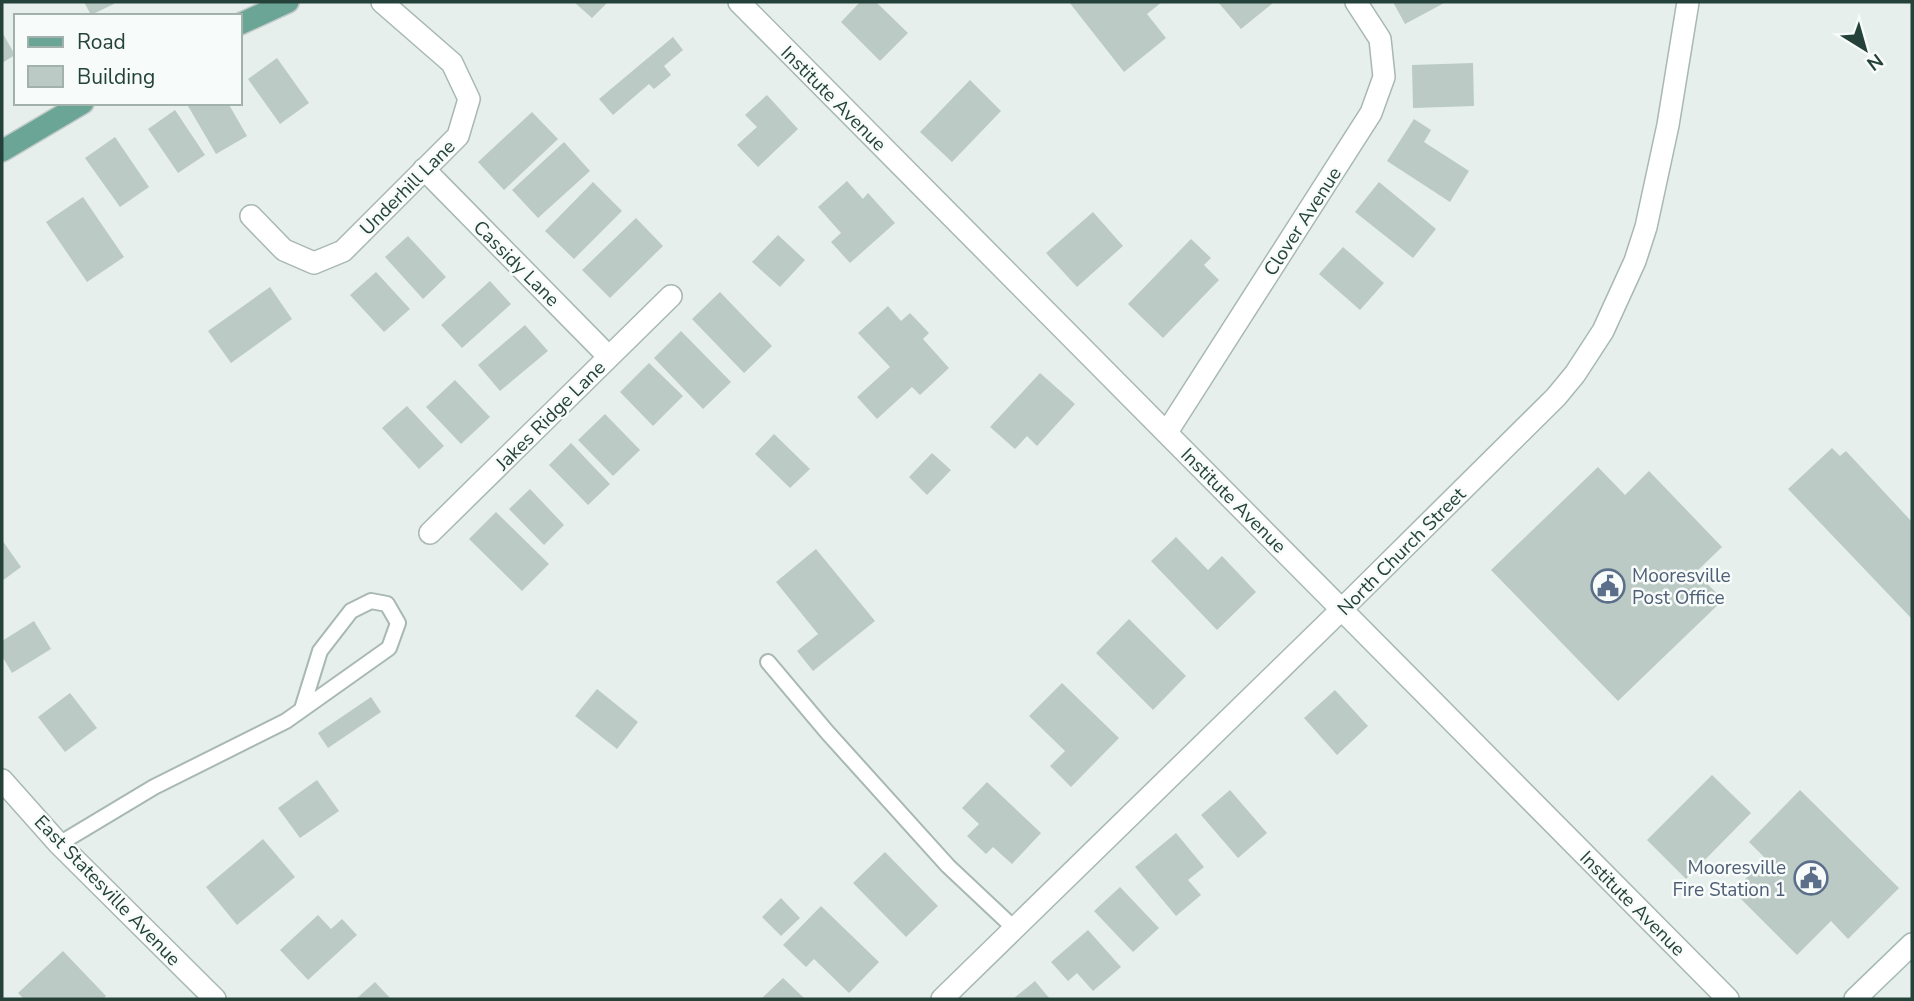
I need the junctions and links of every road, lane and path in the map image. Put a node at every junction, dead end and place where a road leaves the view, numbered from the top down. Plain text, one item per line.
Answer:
1 (288, 2) edge
2 (382, 2) edge
3 (739, 2) edge
4 (1356, 2) edge
5 (1688, 2) edge
6 (242, 23) edge
7 (80, 105) edge
8 (2, 151) edge
9 (424, 170) junction
10 (251, 216) dead end
11 (671, 296) dead end
12 (609, 357) junction
13 (1167, 432) junction
14 (430, 533) dead end
15 (1342, 609) junction
16 (768, 662) dead end
17 (302, 709) junction
18 (2, 780) edge
19 (59, 844) junction
20 (1015, 929) junction
21 (1912, 944) edge
22 (215, 999) edge
23 (943, 999) edge
24 (1728, 999) edge
25 (1855, 999) edge

1 - 6 main road
2 - 9 street, Underhill Lane
3 - 13 street, Institute Avenue
4 - 13 street, Clover Avenue
5 - 15 street, North Church Street
7 - 8 main road
9 - 10 street, Underhill Lane
9 - 12 street, Cassidy Lane
11 - 12 street, Jakes Ridge Lane
12 - 14 street, Jakes Ridge Lane
13 - 15 street, Institute Avenue
15 - 20 street, North Church Street
15 - 24 street, Institute Avenue
16 - 20 lane
17 - 17 lane
17 - 19 lane
18 - 19 street, East Statesville Avenue
19 - 22 street, East Statesville Avenue
20 - 23 street, North Church Street
21 - 25 street

